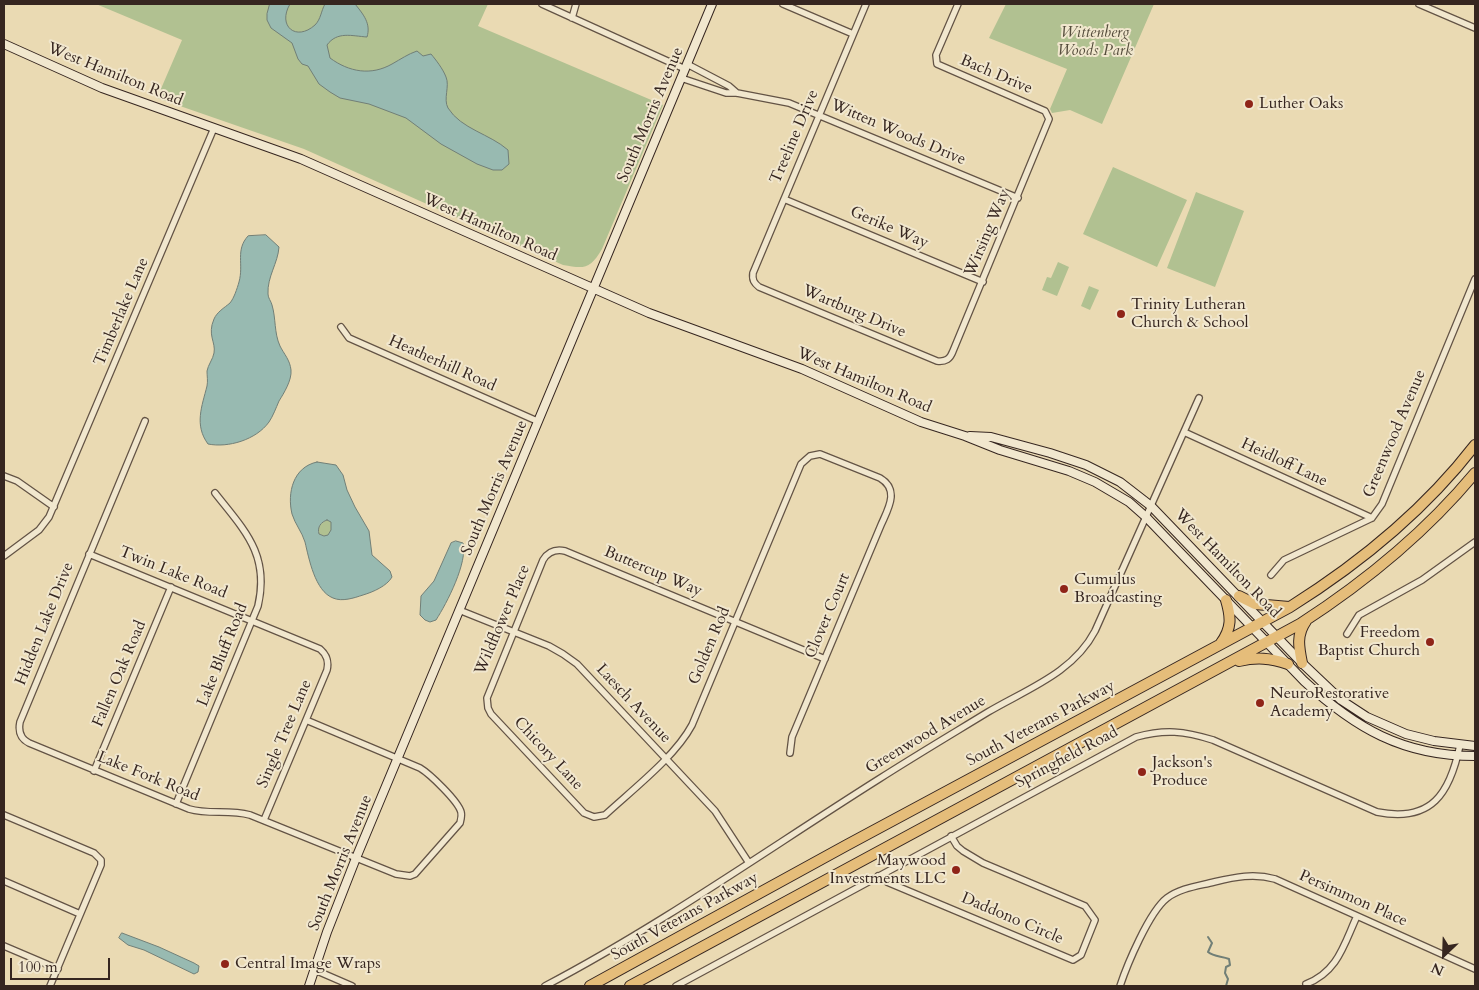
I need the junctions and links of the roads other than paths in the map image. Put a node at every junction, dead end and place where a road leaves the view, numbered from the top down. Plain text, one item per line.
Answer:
1 (542, 4) edge
2 (576, 4) edge
3 (712, 4) edge
4 (783, 4) edge
5 (866, 4) edge
6 (958, 4) edge
7 (1419, 4) edge
8 (572, 18) junction
9 (1475, 28) edge
10 (853, 34) junction
11 (4, 44) edge
12 (686, 67) junction
13 (681, 78) junction
14 (737, 93) junction
15 (820, 114) junction
16 (1048, 114) joint
17 (214, 128) junction
18 (1018, 198) junction
19 (784, 199) junction
20 (1475, 280) edge
21 (754, 282) joint
22 (983, 282) junction
23 (593, 289) junction
24 (341, 327) dead end
25 (946, 361) joint
26 (1199, 398) dead end
27 (145, 421) dead end
28 (537, 421) junction
29 (1184, 432) junction
30 (966, 436) junction
31 (1475, 445) edge
32 (1475, 473) edge
33 (4, 476) edge
34 (890, 490) joint
35 (214, 493) dead end
36 (1151, 506) junction
37 (54, 507) junction
38 (1146, 517) junction
39 (1372, 518) junction
40 (1475, 542) edge
41 (552, 552) joint
42 (89, 554) junction
43 (4, 556) edge
44 (1271, 575) dead end
45 (171, 587) junction
46 (1239, 596) junction
47 (1226, 600) junction
48 (1290, 607) junction
49 (459, 610) junction
50 (1307, 619) junction
51 (252, 621) junction
52 (735, 622) junction
53 (1263, 622) junction
54 (1253, 627) junction
55 (513, 632) junction
56 (1347, 634) dead end
57 (1277, 637) junction
58 (1267, 642) junction
59 (1218, 647) junction
60 (326, 657) joint
61 (825, 659) junction
62 (1228, 663) junction
63 (1302, 663) junction
64 (1288, 664) junction
65 (486, 703) joint
66 (306, 720) junction
67 (20, 733) joint
68 (1460, 745) junction
69 (1475, 746) edge
70 (790, 753) dead end
71 (1457, 756) junction
72 (1475, 756) edge
73 (666, 758) junction
74 (398, 759) junction
75 (94, 771) junction
76 (176, 804) junction
77 (4, 815) edge
78 (596, 817) joint
79 (264, 820) junction
80 (951, 836) junction
81 (356, 858) junction
82 (749, 863) junction
83 (878, 876) junction
84 (4, 881) edge
85 (80, 914) junction
86 (1357, 916) junction
87 (4, 946) edge
88 (58, 969) junction
89 (315, 970) junction
90 (1475, 970) edge
91 (1306, 984) dead end
92 (50, 986) edge
93 (309, 986) edge
94 (352, 986) edge
95 (545, 986) edge
96 (590, 986) edge
97 (630, 986) edge
98 (676, 986) edge
99 (1120, 986) edge

1 - 8 street, Witten Woods Drive
2 - 8 street
3 - 12 main road, South Morris Avenue
4 - 10 street
5 - 10 street, Treeline Drive
6 - 16 street, Bach Drive
7 - 9 street
8 - 12 street, Witten Woods Drive
10 - 15 street, Treeline Drive
11 - 17 main road, West Hamilton Road
12 - 13 main road, South Morris Avenue
12 - 14 street, Witten Woods Drive
13 - 14 street, Witten Woods Drive
13 - 23 main road, South Morris Avenue
14 - 15 street, Witten Woods Drive
15 - 18 street, Witten Woods Drive
15 - 19 street, Treeline Drive
16 - 18 street, Wirsing Way
17 - 23 main road, West Hamilton Road
17 - 37 street, Timberlake Lane
18 - 22 street, Wirsing Way
19 - 21 street, Treeline Drive
19 - 22 street, Gerike Way
20 - 39 street, Greenwood Avenue
21 - 25 street, Wartburg Drive
22 - 25 street, Wirsing Way
23 - 28 main road, South Morris Avenue
23 - 30 main road, West Hamilton Road
24 - 28 street, Heatherhill Road
26 - 29 street, Greenwood Avenue
27 - 42 street, Hidden Lake Drive
28 - 49 main road, South Morris Avenue
29 - 36 street, Greenwood Avenue
29 - 39 street, Heidloff Lane
30 - 36 main road, West Hamilton Road
30 - 38 main road, West Hamilton Road
31 - 48 highway, South Veterans Parkway
32 - 50 highway, South Veterans Parkway
33 - 37 street
34 - 52 street, Golden Rod
34 - 61 street, Clover Court
35 - 51 street, Lake Bluff Road
36 - 38 street, Greenwood Avenue
36 - 46 main road, West Hamilton Road
37 - 43 street, Timberlake Lane
38 - 47 main road, West Hamilton Road
38 - 82 street, Greenwood Avenue
39 - 44 street, Greenwood Avenue
40 - 56 street
41 - 52 street, Buttercup Way
41 - 55 street, Wildflower Place
42 - 45 street, Twin Lake Road
42 - 67 street, Hidden Lake Drive
45 - 51 street, Twin Lake Road
45 - 75 street, Fallen Oak Road
46 - 48 highway
46 - 53 main road, West Hamilton Road
47 - 54 main road, West Hamilton Road
47 - 59 highway
48 - 53 highway, South Veterans Parkway
49 - 55 street, Laesch Avenue
49 - 74 main road, South Morris Avenue
50 - 57 highway, South Veterans Parkway
50 - 63 highway
51 - 60 street, Twin Lake Road
51 - 76 street, Lake Bluff Road
52 - 61 street, Buttercup Way
52 - 73 street, Golden Rod
53 - 54 highway, South Veterans Parkway
53 - 57 main road, West Hamilton Road
54 - 58 main road, West Hamilton Road
54 - 59 highway, South Veterans Parkway
55 - 65 street, Wildflower Place
55 - 73 street, Laesch Avenue
57 - 58 highway, South Veterans Parkway
57 - 63 main road, West Hamilton Road
58 - 62 highway, South Veterans Parkway
58 - 64 main road, West Hamilton Road
59 - 96 highway, South Veterans Parkway
60 - 66 street, Single Tree Lane
61 - 70 street, Clover Court
62 - 64 highway
62 - 97 highway, South Veterans Parkway
63 - 68 main road, West Hamilton Road
64 - 71 main road, West Hamilton Road
65 - 78 street, Chicory Lane
66 - 74 street
66 - 79 street, Single Tree Lane
67 - 75 street, Lake Fork Road
68 - 69 main road, West Hamilton Road
68 - 71 street, Springfield Road
71 - 72 main road, West Hamilton Road
71 - 80 street, Springfield Road
73 - 78 street, Golden Rod
73 - 82 street, Laesch Avenue
74 - 81 main road, South Morris Avenue
74 - 81 street, Lake Fork Road
75 - 76 street, Lake Fork Road
76 - 79 street, Lake Fork Road
77 - 85 street
79 - 81 street, Lake Fork Road
80 - 83 street, Springfield Road
80 - 83 street, Daddono Circle
81 - 89 main road, South Morris Avenue
82 - 95 street, Greenwood Avenue
83 - 98 street, Springfield Road
84 - 85 street
85 - 88 street
86 - 90 street, Persimmon Place
86 - 91 street
86 - 99 street, Persimmon Place
87 - 88 street
88 - 92 street
89 - 93 main road, South Morris Avenue
89 - 94 street

